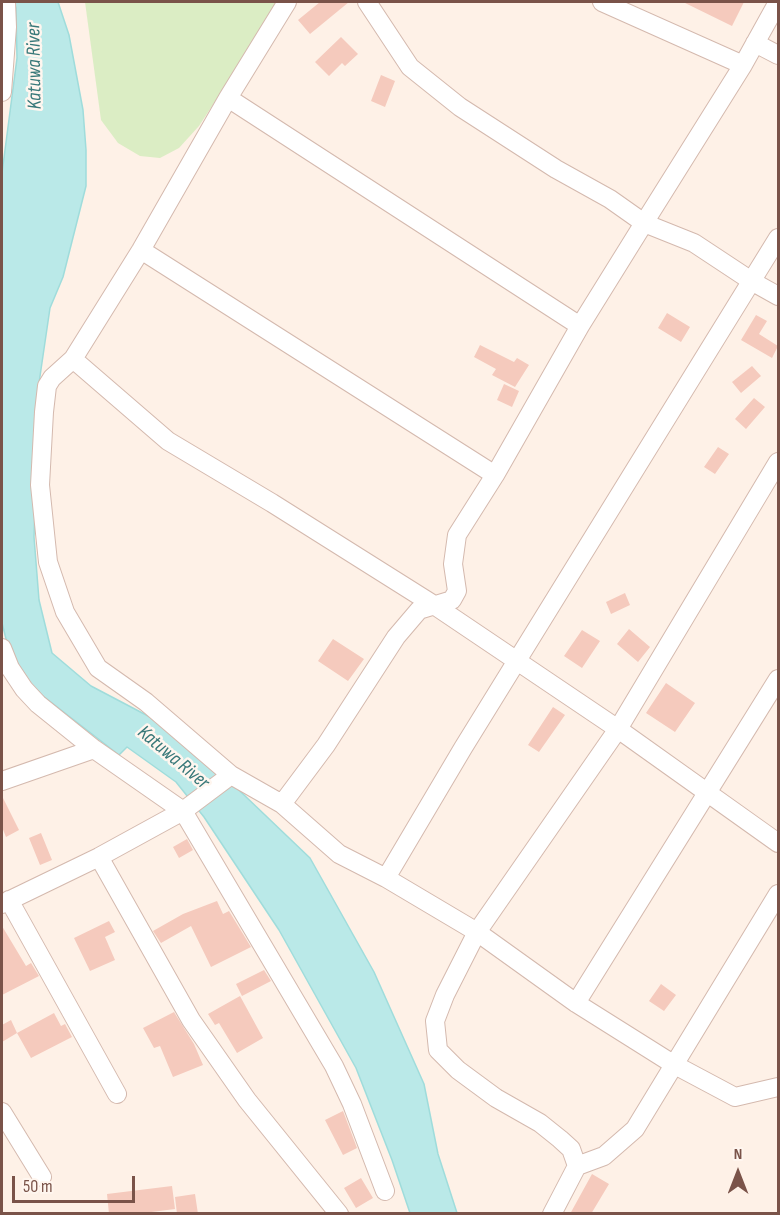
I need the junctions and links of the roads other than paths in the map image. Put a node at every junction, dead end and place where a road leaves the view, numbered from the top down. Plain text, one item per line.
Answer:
1 (6, 2) edge
2 (287, 2) edge
3 (367, 2) edge
4 (602, 2) edge
5 (778, 2) edge
6 (755, 43) junction
7 (778, 55) edge
8 (743, 65) junction
9 (2, 93) edge
10 (228, 98) junction
11 (644, 223) junction
12 (778, 238) edge
13 (141, 250) junction
14 (753, 282) junction
15 (778, 296) edge
16 (580, 326) junction
17 (73, 359) junction
18 (778, 462) edge
19 (495, 475) junction
20 (434, 605) junction
21 (2, 648) edge
22 (516, 661) junction
23 (6, 668) edge
24 (778, 679) edge
25 (618, 729) junction
26 (94, 749) junction
27 (231, 775) junction
28 (2, 780) edge
29 (706, 792) junction
30 (282, 804) junction
31 (183, 811) junction
32 (778, 843) edge
33 (99, 857) junction
34 (386, 878) junction
35 (778, 894) edge
36 (5, 902) edge
37 (477, 932) junction
38 (576, 1003) junction
39 (673, 1064) junction
40 (778, 1087) edge
41 (117, 1094) dead end
42 (2, 1112) edge
43 (577, 1166) junction
44 (42, 1177) dead end
45 (385, 1191) dead end
46 (339, 1214) edge
47 (552, 1214) edge

1 - 9 street
2 - 10 street
3 - 11 street
4 - 8 street
5 - 6 street
6 - 7 street
6 - 8 street
8 - 11 street
10 - 13 street
10 - 16 street
11 - 14 street
11 - 16 street
12 - 14 street
13 - 17 street
13 - 19 street
14 - 15 street
14 - 22 street
16 - 19 street
17 - 20 street
17 - 27 street
18 - 25 street
19 - 20 street
20 - 22 street
20 - 30 street
21 - 23 street
22 - 25 street
22 - 34 street
23 - 26 street
24 - 29 street
25 - 29 street
25 - 37 street
26 - 28 street
26 - 31 street
27 - 30 street
27 - 31 street
29 - 32 street
29 - 38 street
30 - 34 street
31 - 33 street
31 - 45 street
33 - 36 street
33 - 46 street
34 - 37 street
35 - 39 street
36 - 41 street
37 - 38 street
37 - 43 street
38 - 39 street
39 - 40 street
39 - 43 street
42 - 44 street
43 - 47 street

